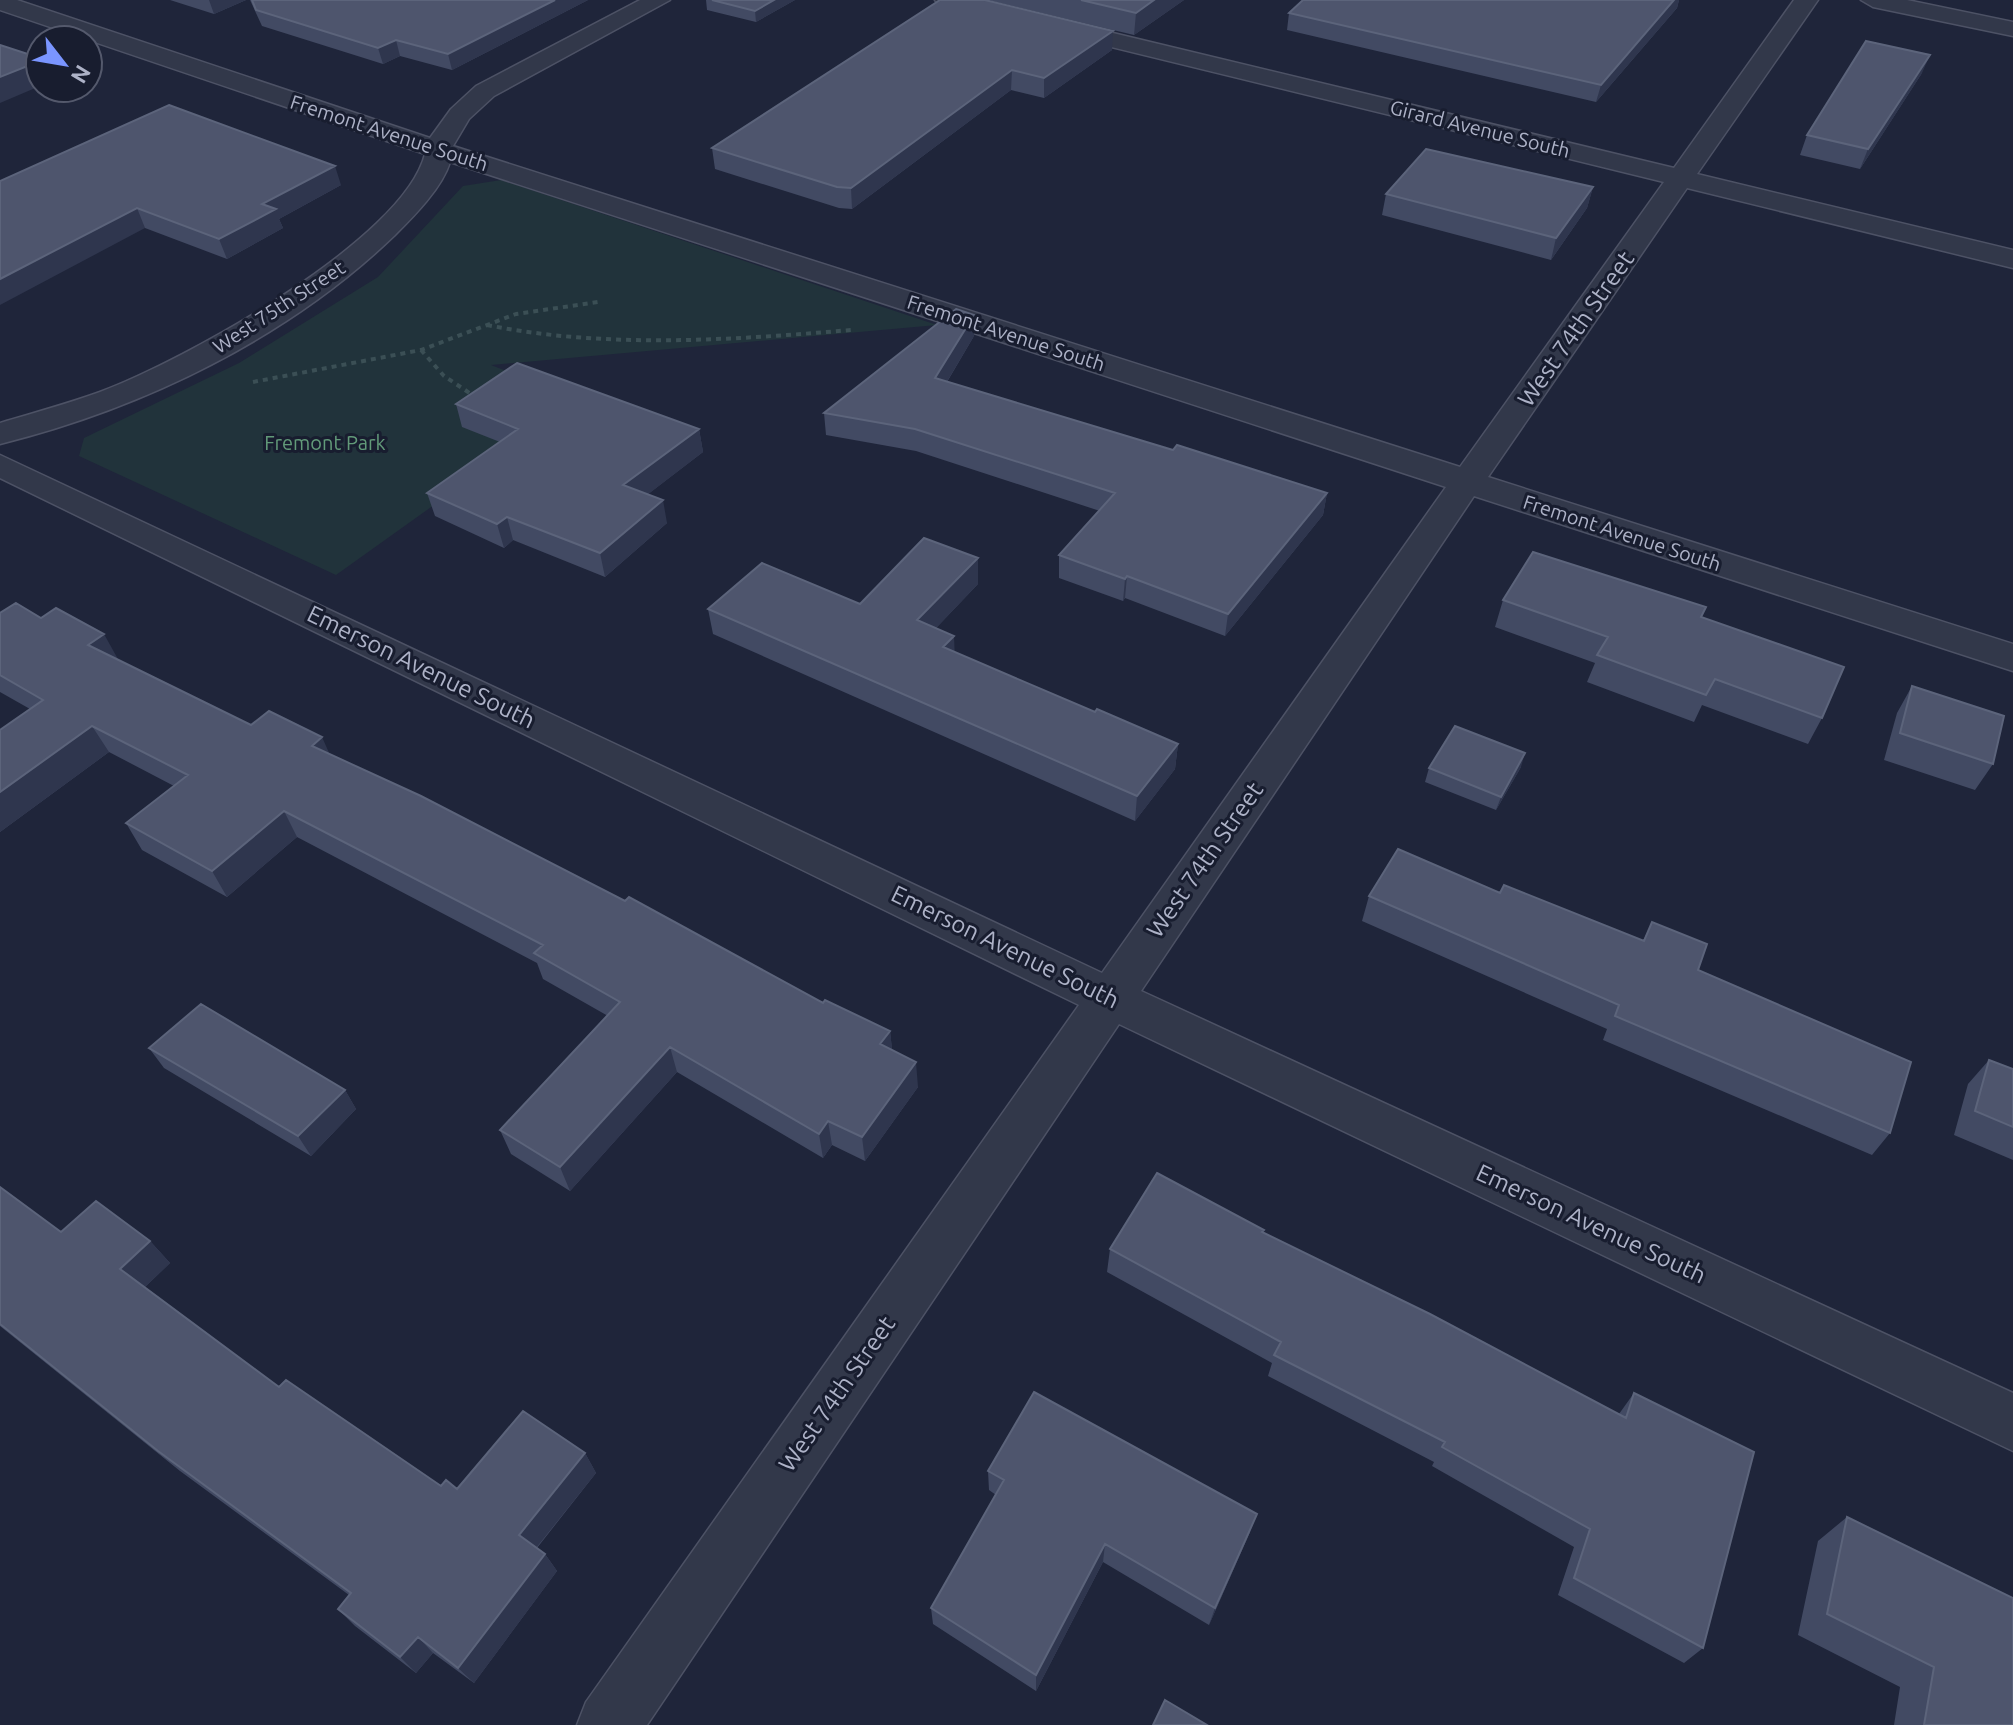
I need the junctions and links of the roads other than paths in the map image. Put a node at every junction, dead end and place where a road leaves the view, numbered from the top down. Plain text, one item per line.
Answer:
1 (658, 0) edge
2 (947, 0) edge
3 (1806, 0) edge
4 (1873, 0) edge
5 (0, 2) edge
6 (2013, 29) edge
7 (439, 150) junction
8 (1683, 179) junction
9 (2013, 259) edge
10 (0, 434) edge
11 (0, 465) edge
12 (1466, 483) junction
13 (2013, 658) edge
14 (1110, 998) junction
15 (2013, 1423) edge
16 (609, 1725) edge

1 - 7 street, West 75th Street
2 - 8 street, Girard Avenue South
3 - 8 street, West 74th Street
4 - 6 street
5 - 7 street, Fremont Avenue South
7 - 10 street, West 75th Street
7 - 12 street, Fremont Avenue South
8 - 9 street, Girard Avenue South
8 - 12 street, West 74th Street
11 - 14 street, Emerson Avenue South
12 - 13 street, Fremont Avenue South
12 - 14 street, West 74th Street
14 - 15 street, Emerson Avenue South
14 - 16 street, West 74th Street

